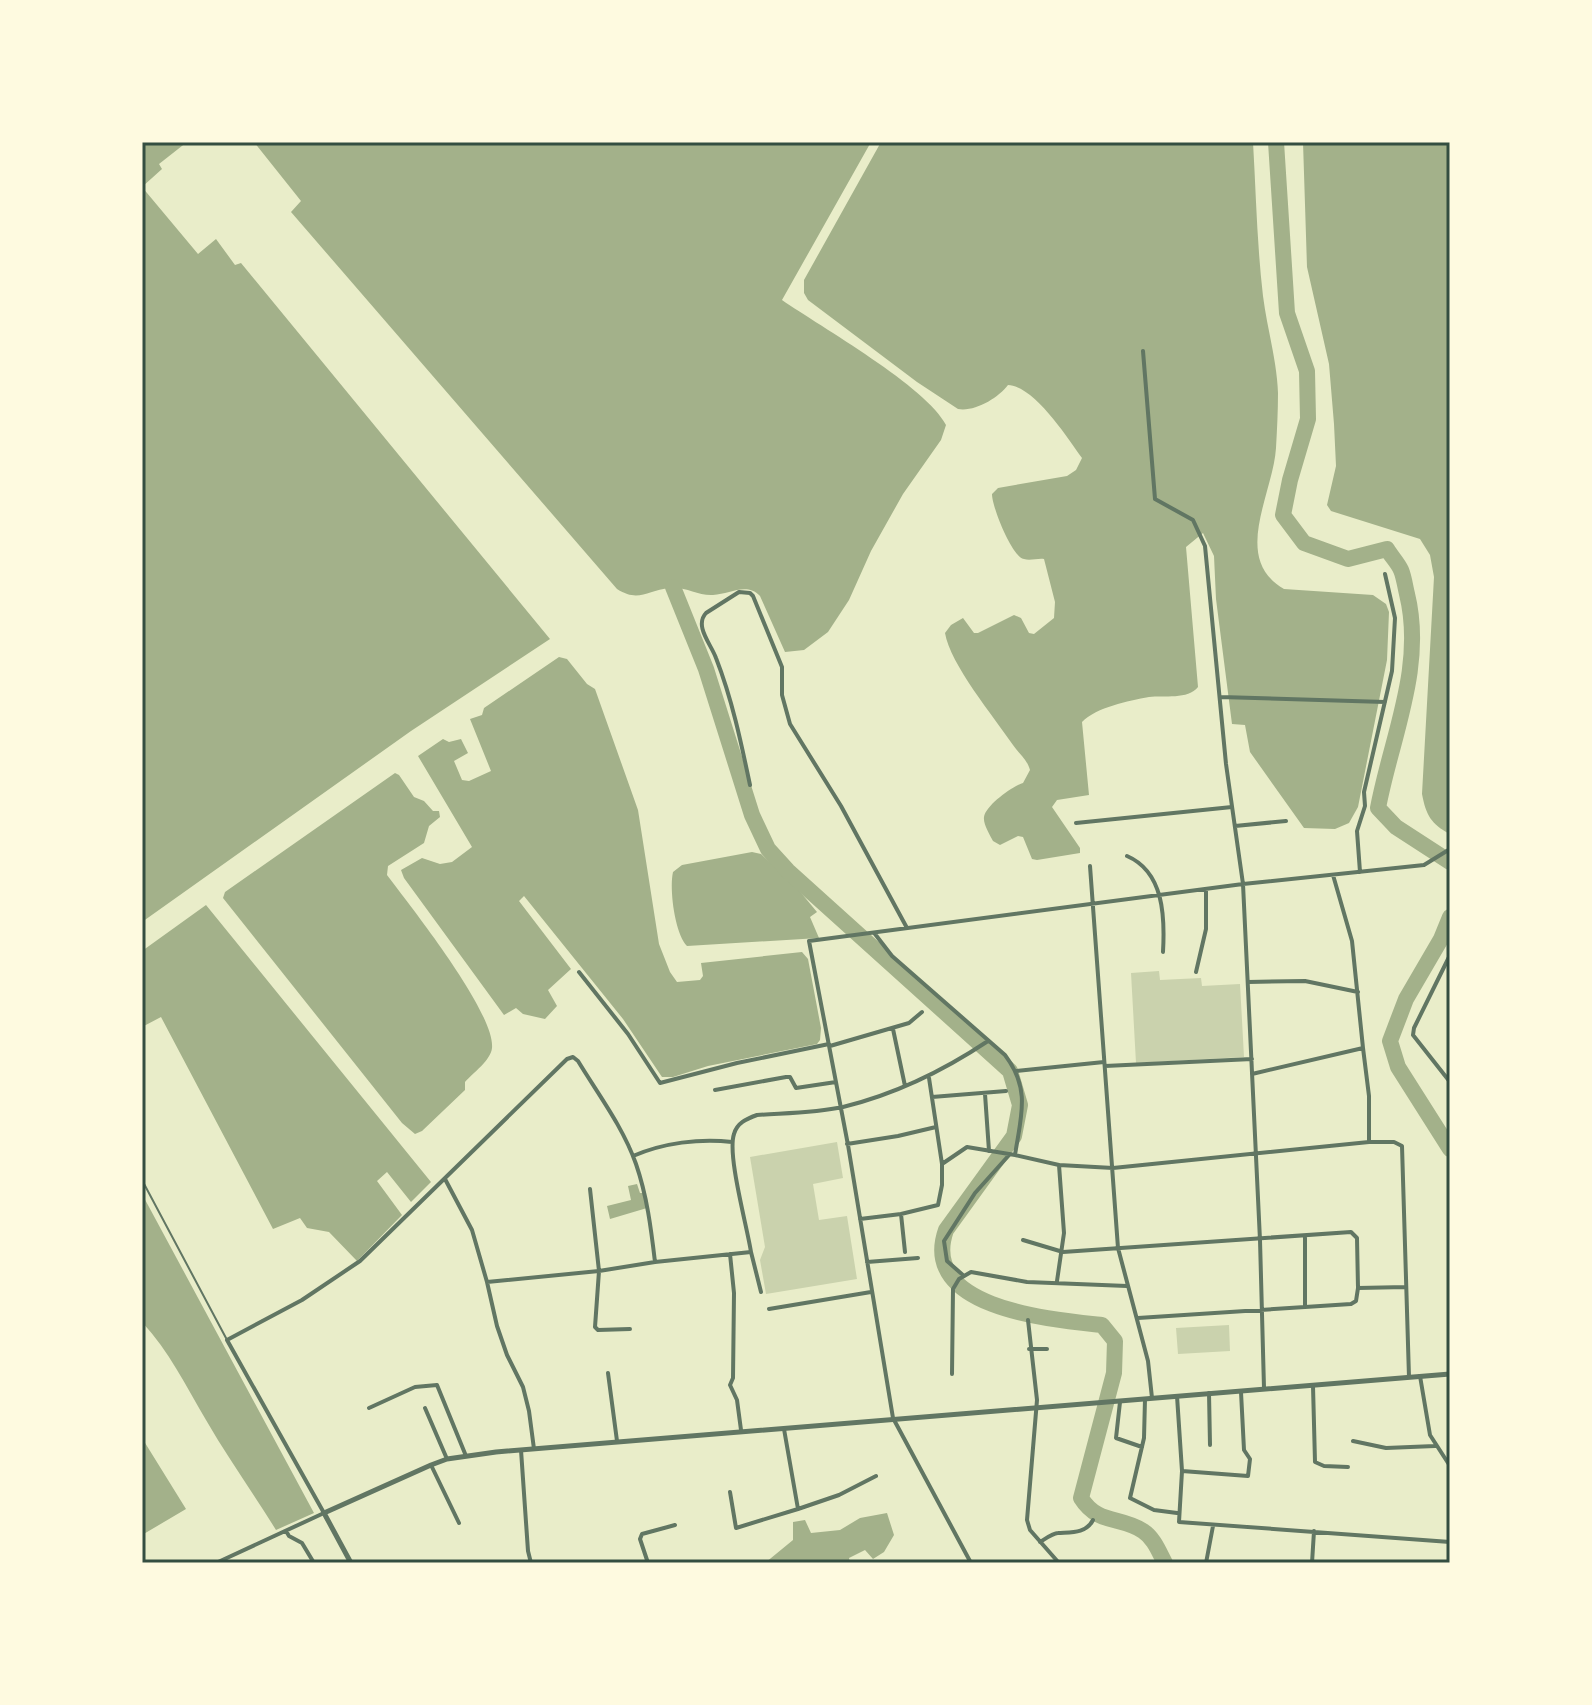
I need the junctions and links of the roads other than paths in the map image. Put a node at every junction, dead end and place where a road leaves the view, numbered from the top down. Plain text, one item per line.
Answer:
1 (1143, 351) dead end
2 (1385, 574) dead end
3 (1221, 697) junction
4 (1385, 702) junction
5 (750, 785) dead end
6 (1232, 807) junction
7 (1286, 821) dead end
8 (1076, 823) dead end
9 (1235, 826) junction
10 (1450, 849) edge
11 (1127, 856) dead end
12 (1090, 866) dead end
13 (1360, 872) junction
14 (1333, 875) junction
15 (1243, 884) junction
16 (1206, 889) junction
17 (1160, 896) junction
18 (1094, 903) junction
19 (907, 928) junction
20 (873, 934) junction
21 (1163, 952) dead end
22 (1450, 955) edge
23 (579, 972) dead end
24 (1196, 972) dead end
25 (1248, 982) junction
26 (1358, 992) junction
27 (922, 1012) dead end
28 (893, 1029) junction
29 (987, 1042) junction
30 (830, 1045) junction
31 (1363, 1048) junction
32 (1252, 1059) junction
33 (1105, 1064) junction
34 (1016, 1071) junction
35 (1252, 1074) junction
36 (929, 1078) junction
37 (836, 1082) junction
38 (1450, 1082) edge
39 (905, 1086) junction
40 (715, 1090) dead end
41 (1006, 1091) dead end
42 (985, 1094) junction
43 (932, 1097) junction
44 (840, 1107) junction
45 (936, 1127) junction
46 (732, 1142) junction
47 (1369, 1142) junction
48 (847, 1144) junction
49 (991, 1152) junction
50 (1255, 1152) junction
51 (1010, 1154) junction
52 (633, 1156) junction
53 (942, 1164) junction
54 (1059, 1165) junction
55 (1113, 1168) junction
56 (445, 1179) junction
57 (142, 1180) edge
58 (590, 1189) dead end
59 (901, 1214) junction
60 (860, 1219) junction
61 (1305, 1237) junction
62 (1023, 1240) dead end
63 (1260, 1240) junction
64 (1118, 1248) junction
65 (751, 1252) junction
66 (905, 1252) dead end
67 (1063, 1252) junction
68 (730, 1254) junction
69 (918, 1258) dead end
70 (655, 1262) junction
71 (867, 1262) junction
72 (599, 1271) junction
73 (962, 1278) junction
74 (1057, 1281) junction
75 (487, 1282) junction
76 (1127, 1286) junction
77 (1406, 1287) junction
78 (1358, 1288) junction
79 (761, 1292) dead end
80 (871, 1292) junction
81 (1305, 1307) junction
82 (769, 1309) dead end
83 (1262, 1310) junction
84 (1138, 1318) junction
85 (1028, 1320) dead end
86 (630, 1329) dead end
87 (227, 1340) junction
88 (1029, 1349) junction
89 (1047, 1349) dead end
90 (608, 1373) dead end
91 (952, 1374) dead end
92 (1450, 1374) edge
93 (1420, 1376) junction
94 (1409, 1377) junction
95 (1313, 1386) junction
96 (1264, 1388) junction
97 (1241, 1390) junction
98 (1209, 1393) junction
99 (1177, 1396) junction
100 (1148, 1399) junction
101 (1120, 1401) junction
102 (369, 1408) dead end
103 (425, 1408) dead end
104 (1036, 1409) junction
105 (893, 1418) junction
106 (784, 1427) junction
107 (741, 1430) junction
108 (617, 1441) junction
109 (1353, 1441) dead end
110 (1210, 1445) dead end
111 (1435, 1446) junction
112 (1142, 1447) junction
113 (534, 1449) junction
114 (521, 1450) junction
115 (466, 1456) junction
116 (447, 1459) junction
117 (431, 1465) junction
118 (1450, 1466) edge
119 (1348, 1467) dead end
120 (1182, 1471) junction
121 (876, 1476) dead end
122 (730, 1492) dead end
123 (798, 1509) junction
124 (324, 1513) junction
125 (1177, 1513) junction
126 (1093, 1520) dead end
127 (459, 1523) dead end
128 (675, 1525) dead end
129 (1213, 1526) junction
130 (286, 1531) junction
131 (1314, 1531) junction
132 (1040, 1542) junction
133 (1450, 1542) edge
134 (216, 1563) edge
135 (314, 1563) edge
136 (351, 1563) edge
137 (531, 1563) edge
138 (648, 1563) edge
139 (971, 1563) edge
140 (1059, 1563) edge
141 (1206, 1563) edge
142 (1312, 1563) edge

1 - 3 street
2 - 4 street
3 - 4 street
3 - 6 street
4 - 13 street
5 - 19 street
6 - 8 street
6 - 9 street
7 - 9 street
9 - 15 street
10 - 13 street
11 - 17 street
12 - 18 street
13 - 14 street
14 - 15 street
14 - 26 street
15 - 16 street
15 - 25 street
16 - 17 street
16 - 24 street
17 - 18 street
17 - 21 street
18 - 19 street
18 - 33 street
19 - 20 street
20 - 29 street
20 - 30 street
22 - 38 street
23 - 30 street
25 - 26 street
25 - 32 street
26 - 31 street
27 - 28 street
28 - 30 street
28 - 39 street
29 - 34 street
29 - 36 street
30 - 37 street
31 - 35 street
31 - 47 street
32 - 33 street
32 - 35 street
33 - 34 street
33 - 55 street
34 - 51 street
35 - 50 street
36 - 39 street
36 - 43 street
37 - 40 street
37 - 44 street
39 - 44 street
41 - 42 street
42 - 43 street
42 - 49 street
43 - 45 street
44 - 46 street
44 - 48 street
45 - 48 street
45 - 53 street
46 - 52 street
46 - 65 street
47 - 50 street
47 - 77 street
48 - 60 street
49 - 51 street
49 - 53 street
50 - 55 street
50 - 63 street
51 - 54 street
51 - 73 street
52 - 56 street
52 - 70 street
53 - 59 street
54 - 55 street
54 - 67 street
55 - 64 street
56 - 75 street
56 - 87 street
57 - 87 lane
58 - 72 street
59 - 60 street
59 - 66 street
60 - 71 street
61 - 63 street
61 - 78 street
61 - 81 street
62 - 67 street
63 - 64 street
63 - 83 street
64 - 67 street
64 - 76 street
65 - 68 street
65 - 79 street
67 - 74 street
68 - 70 street
68 - 107 street
69 - 71 street
70 - 72 street
71 - 80 street
72 - 75 street
72 - 86 street
73 - 74 street
73 - 91 street
74 - 76 street
75 - 113 street
76 - 84 street
77 - 78 street
77 - 94 street
78 - 81 street
80 - 82 street
80 - 105 street
81 - 83 street
83 - 84 street
83 - 96 street
84 - 100 street
85 - 88 street
87 - 124 street
88 - 89 street
88 - 104 street
90 - 108 street
92 - 93 street
93 - 94 street
93 - 111 street
94 - 95 street
95 - 96 street
95 - 119 street
96 - 97 street
97 - 98 street
97 - 120 street
98 - 99 street
98 - 110 street
99 - 100 street
99 - 120 street
100 - 101 street
100 - 112 street
101 - 104 street
101 - 112 street
102 - 115 street
103 - 116 street
104 - 105 street
104 - 132 street
105 - 106 street
105 - 139 street
106 - 107 street
106 - 123 street
107 - 108 street
108 - 113 street
109 - 111 street
111 - 118 street
112 - 125 street
113 - 114 street
114 - 115 street
114 - 137 street
115 - 116 street
116 - 117 street
117 - 124 street
117 - 127 street
120 - 125 street
121 - 123 street
122 - 123 street
124 - 130 street
124 - 136 street
125 - 129 street
126 - 132 street
128 - 138 street
129 - 131 street
129 - 141 street
130 - 134 street
130 - 135 street
131 - 133 street
131 - 142 street
132 - 140 street

